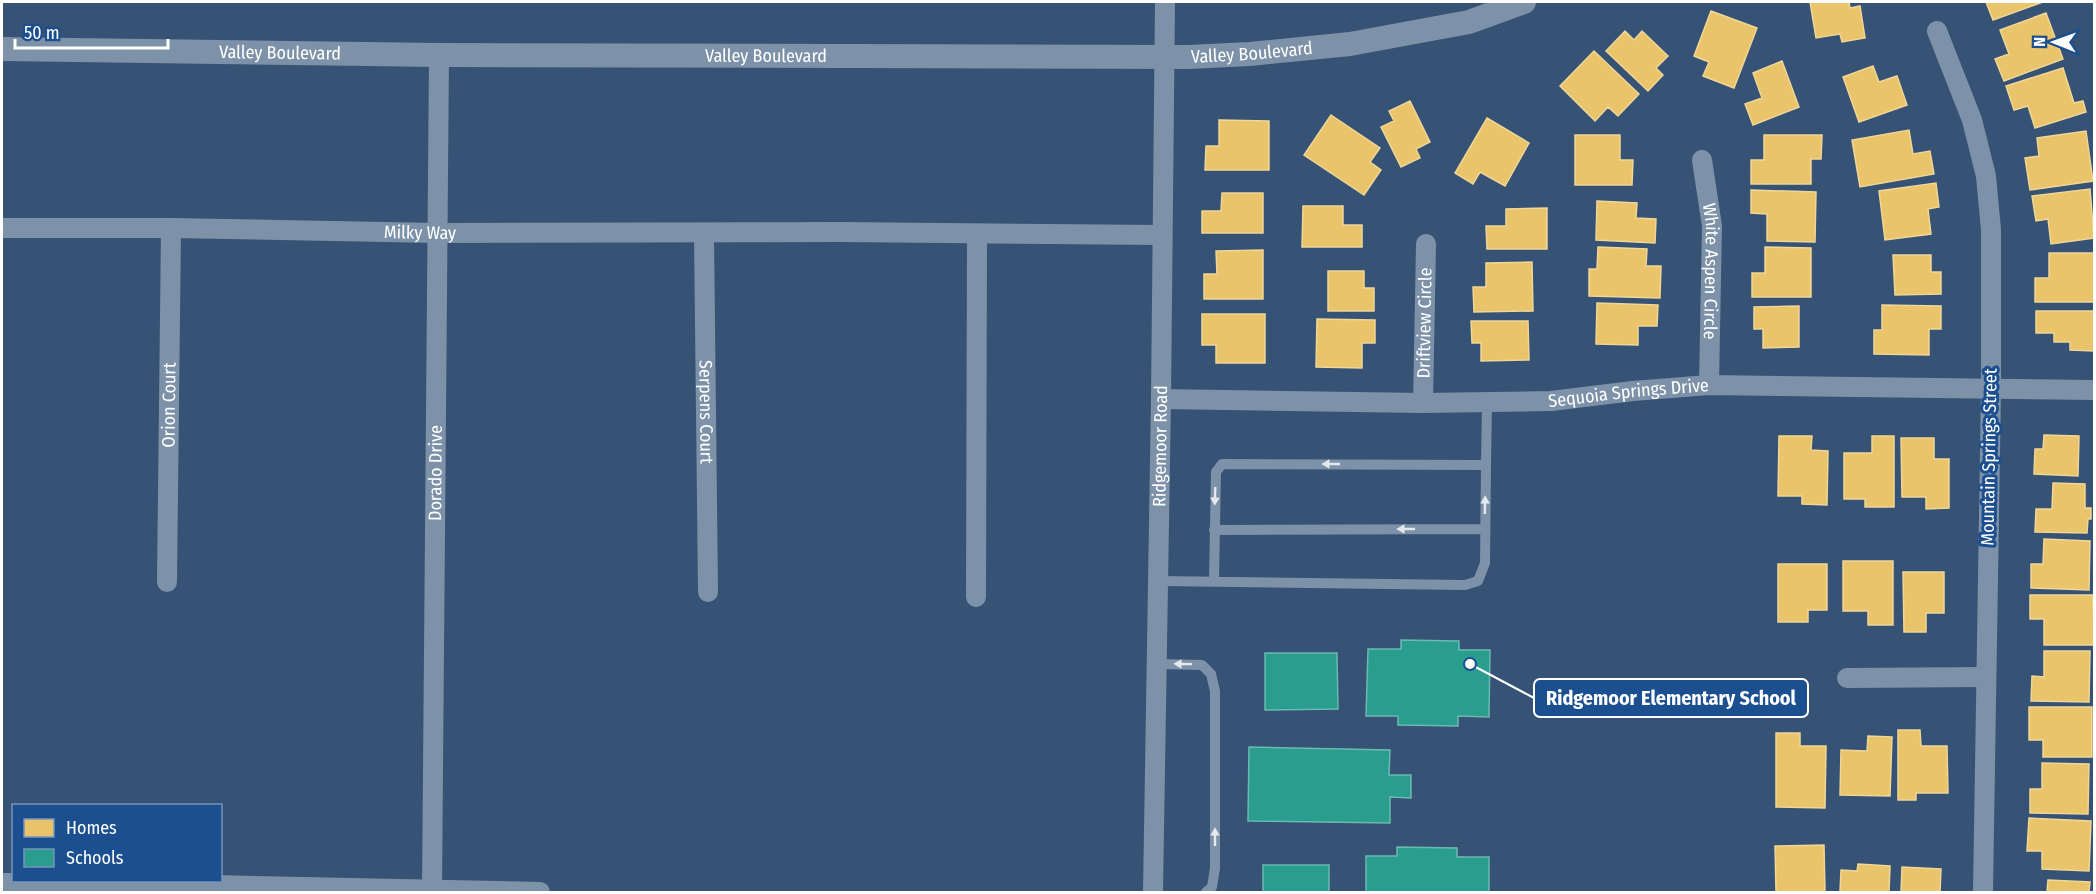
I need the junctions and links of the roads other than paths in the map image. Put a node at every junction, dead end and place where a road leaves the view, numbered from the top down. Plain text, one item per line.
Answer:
1 (1165, 2) edge
2 (1524, 2) edge
3 (1937, 31) dead end
4 (2, 49) edge
5 (439, 55) junction
6 (1164, 57) junction
7 (1702, 160) dead end
8 (2, 228) edge
9 (171, 228) junction
10 (438, 233) junction
11 (704, 234) junction
12 (976, 235) junction
13 (1161, 235) junction
14 (1426, 244) dead end
15 (1709, 385) junction
16 (1991, 389) junction
17 (2094, 390) edge
18 (1161, 399) junction
19 (1487, 402) junction
20 (1423, 403) junction
21 (1486, 465) junction
22 (1485, 529) junction
23 (1214, 530) junction
24 (1158, 581) junction
25 (1214, 581) junction
26 (167, 582) dead end
27 (708, 592) dead end
28 (976, 597) dead end
29 (1157, 664) junction
30 (1986, 677) junction
31 (1847, 678) dead end
32 (2, 883) edge
33 (432, 890) junction
34 (540, 892) edge
35 (1153, 892) edge
36 (1206, 892) edge
37 (1983, 892) edge

1 - 6 street, Ridgemoor Road
2 - 6 street, Valley Boulevard
3 - 16 street, Mountain Springs Street
4 - 5 street, Valley Boulevard
5 - 6 street, Valley Boulevard
5 - 10 street, Dorado Drive
6 - 13 street, Ridgemoor Road
7 - 15 street, White Aspen Circle
8 - 9 street, Milky Way
9 - 10 street, Milky Way
9 - 26 street, Orion Court
10 - 11 street, Milky Way
10 - 33 street, Dorado Drive
11 - 12 street, Milky Way
11 - 27 street, Serpens Court
12 - 13 street, Milky Way
12 - 28 street
13 - 18 street, Ridgemoor Road
14 - 20 street, Driftview Circle
15 - 16 street, Sequoia Springs Drive
15 - 19 street, Sequoia Springs Drive
16 - 17 street, Sequoia Springs Drive
16 - 30 street, Mountain Springs Street
18 - 20 street, Sequoia Springs Drive
18 - 24 street, Ridgemoor Road
19 - 20 street, Sequoia Springs Drive
19 - 21 lane
22 -> 21 lane
21 -> 23 lane
22 -> 23 lane
22 - 25 lane
23 - 25 lane
24 - 25 lane
24 - 29 street, Ridgemoor Road
29 - 35 street, Ridgemoor Road
36 -> 29 lane
30 - 31 street
30 - 37 street, Mountain Springs Street
32 - 33 street
33 - 34 street

